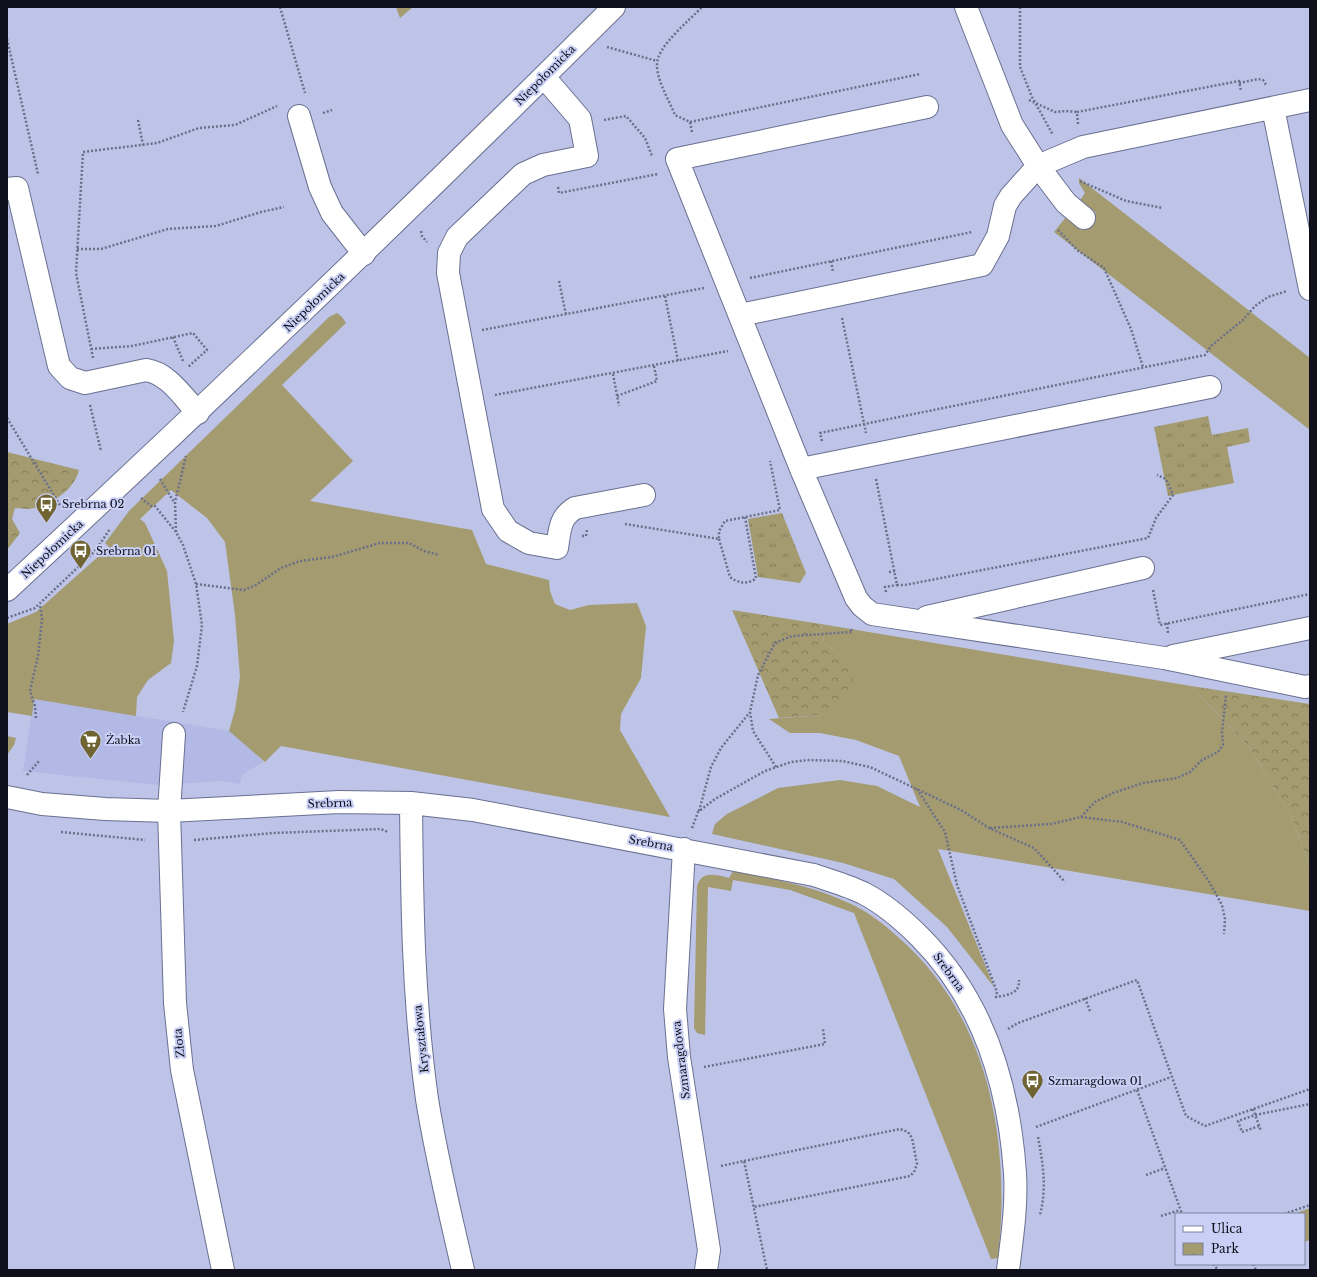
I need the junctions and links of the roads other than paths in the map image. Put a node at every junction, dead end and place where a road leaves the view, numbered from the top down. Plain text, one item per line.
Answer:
1 (614, 7) edge
2 (966, 7) edge
3 (544, 77) junction
4 (1270, 99) junction
5 (1310, 100) edge
6 (299, 106) road end
7 (927, 107) dead end
8 (1038, 166) junction
9 (7, 189) edge
10 (1084, 218) dead end
11 (364, 254) junction
12 (1310, 288) edge
13 (740, 315) junction
14 (1210, 387) dead end
15 (198, 413) junction
16 (801, 469) junction
17 (644, 495) dead end
18 (1143, 568) dead end
19 (7, 590) edge
20 (915, 619) junction
21 (1310, 628) edge
22 (1164, 658) junction
23 (1310, 686) edge
24 (174, 734) road end
25 (7, 797) edge
26 (411, 803) junction
27 (169, 811) junction
28 (684, 849) junction
29 (222, 1270) edge
30 (463, 1270) edge
31 (706, 1270) edge
32 (1008, 1270) edge

1 - 3 street, Niepołomicka
2 - 8 street
3 - 11 street, Niepołomicka
3 - 17 street
4 - 5 street
4 - 8 street
4 - 12 street
6 - 11 street
7 - 13 street
8 - 10 street
8 - 13 street
9 - 15 street
11 - 15 street, Niepołomicka
13 - 16 street
14 - 16 street
15 - 19 street, Niepołomicka
16 - 20 street
18 - 20 street
20 - 22 street
21 - 22 street
22 - 23 street
24 - 27 street, Złota
25 - 27 street, Srebrna
26 - 27 street, Srebrna
26 - 28 street, Srebrna
26 - 30 street, Kryształowa
27 - 29 street, Złota
28 - 31 street, Szmaragdowa
28 - 32 street, Srebrna

